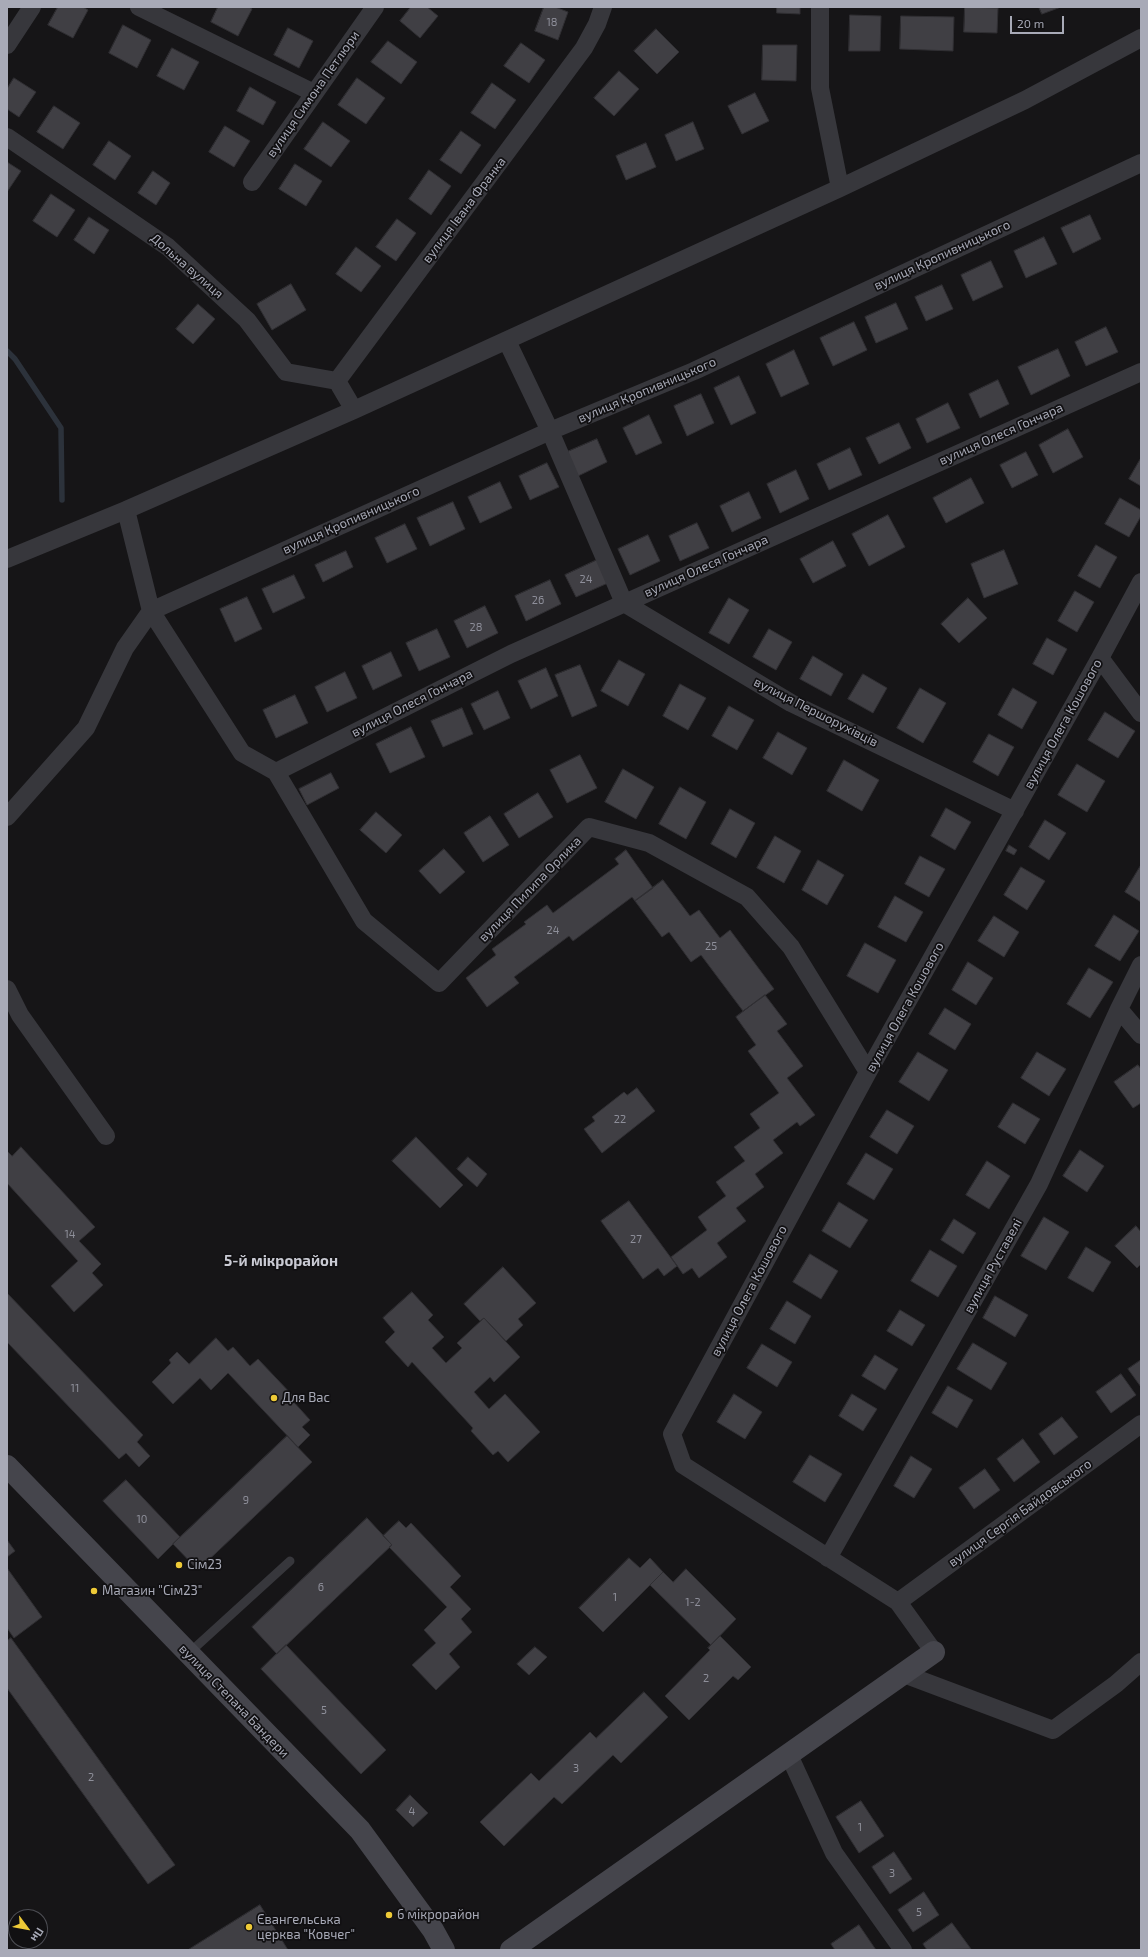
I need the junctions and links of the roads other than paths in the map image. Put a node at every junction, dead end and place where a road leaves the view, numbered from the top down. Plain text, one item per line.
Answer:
1 (32, 7) edge
2 (139, 7) edge
3 (375, 7) edge
4 (603, 7) edge
5 (820, 7) edge
6 (1141, 38) edge
7 (7, 45) edge
8 (314, 93) junction
9 (7, 137) edge
10 (1141, 163) edge
11 (252, 182) dead end
12 (840, 188) junction
13 (507, 341) junction
14 (1141, 372) edge
15 (337, 381) junction
16 (354, 410) junction
17 (550, 431) junction
18 (126, 510) junction
19 (7, 559) edge
20 (1141, 582) edge
21 (624, 603) junction
22 (151, 610) junction
23 (1100, 658) junction
24 (1141, 713) edge
25 (276, 772) junction
26 (1015, 811) junction
27 (7, 817) edge
28 (1141, 965) edge
29 (7, 989) edge
30 (1119, 1009) junction
31 (1141, 1035) edge
32 (868, 1072) junction
33 (106, 1136) dead end
34 (1141, 1424) edge
35 (7, 1466) edge
36 (828, 1558) junction
37 (290, 1561) dead end
38 (898, 1602) junction
39 (934, 1652) joint
40 (188, 1654) junction
41 (1141, 1662) edge
42 (904, 1674) junction
43 (788, 1755) junction
44 (444, 1950) edge
45 (511, 1950) edge
46 (903, 1950) edge

1 - 7 street
2 - 8 street
3 - 8 street, вулиця Симона Петлюри
4 - 15 street, вулиця Івана Франка
5 - 12 street
6 - 12 street
8 - 11 street, вулиця Симона Петлюри
9 - 15 street, Дольна вулиця
10 - 17 street, вулиця Кропивницького
12 - 13 street
13 - 16 street
13 - 17 street
14 - 21 street, вулиця Олеся Гончара
15 - 16 street
16 - 18 street
17 - 21 street
17 - 22 street, вулиця Кропивницького
18 - 19 street
18 - 22 street
20 - 23 street, вулиця Олега Кошового
21 - 25 street, вулиця Олеся Гончара
21 - 26 street, вулиця Першорухівців
22 - 25 street
22 - 27 street
23 - 24 street
23 - 26 street, вулиця Олега Кошового
25 - 32 street, вулиця Пилипа Орлика
26 - 32 street, вулиця Олега Кошового
28 - 30 street, вулиця Руставелі
29 - 33 street
30 - 31 street
30 - 36 street, вулиця Руставелі
32 - 36 street, вулиця Олега Кошового
34 - 38 street, вулиця Сергія Байдовського
35 - 40 street, вулиця Степана Бандери
36 - 38 street
37 - 40 lane
38 - 39 street
39 - 42 street
40 - 44 street, вулиця Степана Бандери
41 - 42 street
42 - 43 street
43 - 45 street
43 - 46 street

